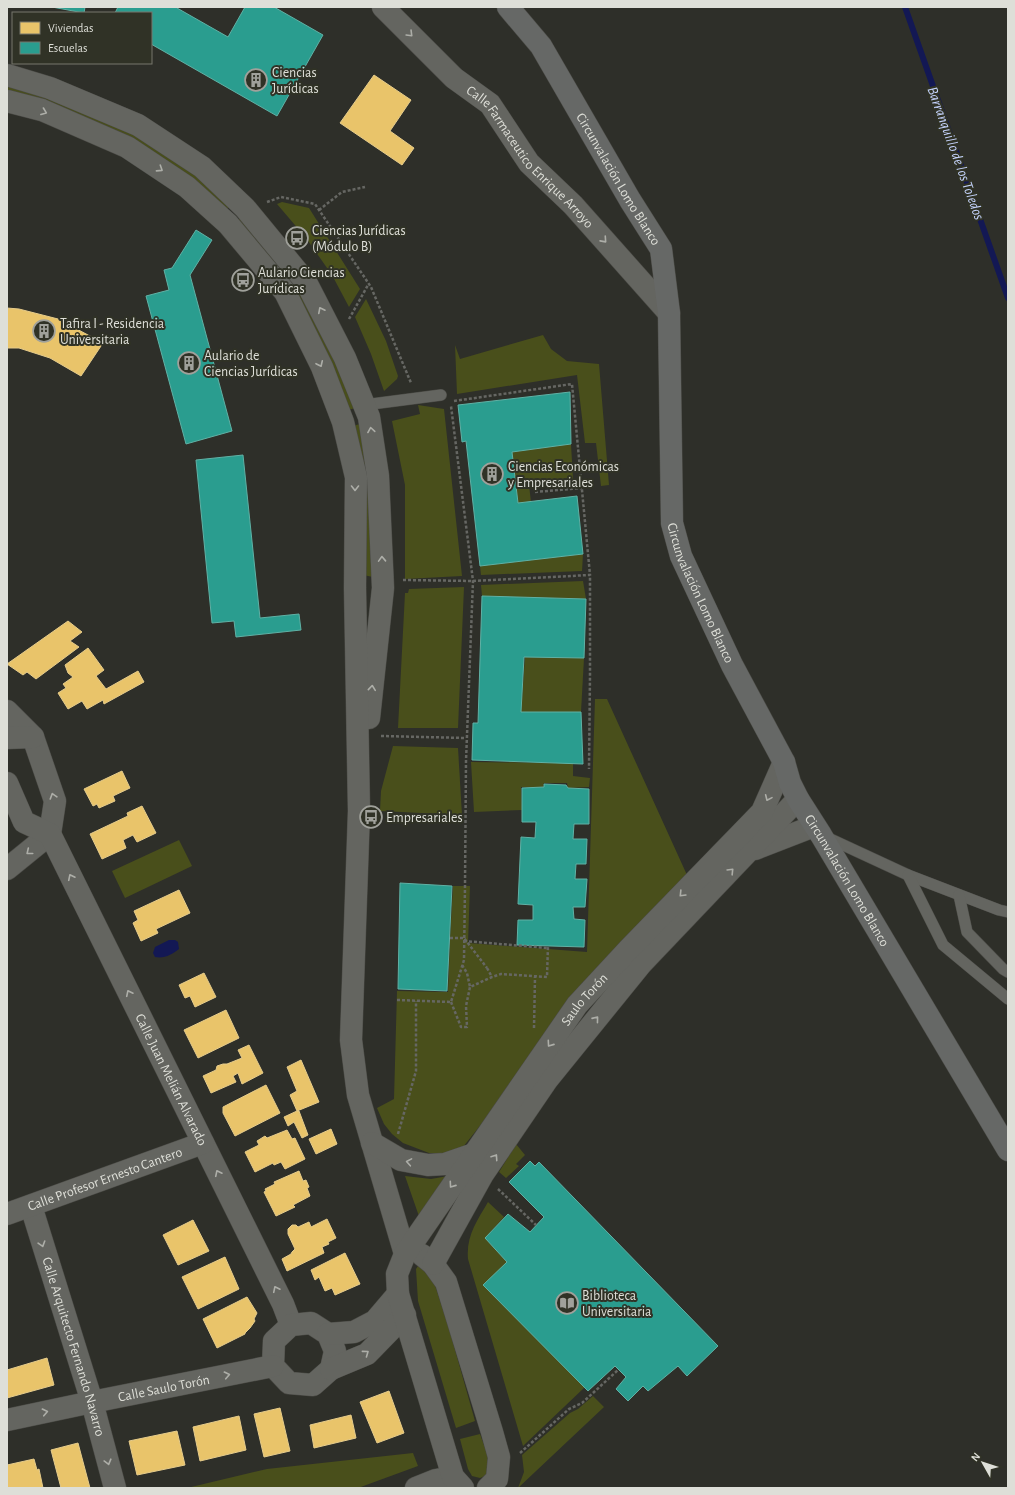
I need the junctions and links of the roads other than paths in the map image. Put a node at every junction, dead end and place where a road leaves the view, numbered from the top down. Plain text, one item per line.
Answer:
1 (383, 7) edge
2 (508, 7) edge
3 (7, 75) edge
4 (7, 101) edge
5 (669, 314) junction
6 (436, 396) road end
7 (364, 405) junction
8 (7, 711) edge
9 (32, 737) junction
10 (7, 738) edge
11 (784, 762) junction
12 (7, 783) edge
13 (798, 800) junction
14 (359, 811) junction
15 (818, 830) junction
16 (50, 834) junction
17 (750, 851) junction
18 (7, 869) edge
19 (908, 875) junction
20 (959, 895) junction
21 (1008, 912) edge
22 (1008, 972) edge
23 (1008, 999) edge
24 (203, 1143) junction
25 (372, 1143) junction
26 (1008, 1150) edge
27 (474, 1154) junction
28 (31, 1206) junction
29 (7, 1214) edge
30 (405, 1254) junction
31 (433, 1264) junction
32 (398, 1294) junction
33 (405, 1315) junction
34 (291, 1325) junction
35 (328, 1334) junction
36 (273, 1366) junction
37 (332, 1369) junction
38 (92, 1402) junction
39 (7, 1420) edge
40 (458, 1483) edge
41 (115, 1488) edge
42 (416, 1488) edge
43 (488, 1488) edge

1 -> 5 street, Calle Farmaceutico Enrique Arroyo
2 - 5 street, Circunvalación Lomo Blanco
7 -> 3 street
4 -> 14 street
5 - 11 street, Circunvalación Lomo Blanco
6 - 7 lane
14 -> 7 street
8 - 9 street
9 - 10 street
16 -> 9 street
11 - 13 street, Circunvalación Lomo Blanco
11 -> 27 street, Saulo Torón
12 - 16 street
13 - 15 street, Circunvalación Lomo Blanco
13 - 17 street, Saulo Torón
14 - 25 street
15 - 17 street
15 - 19 lane
15 - 26 street, Circunvalación Lomo Blanco
16 -> 18 street
24 -> 16 street, Calle Juan Melián Alvarado
31 -> 17 street, Saulo Torón
19 - 20 lane
19 - 23 lane
20 - 21 lane
20 - 22 lane
24 - 28 street, Calle Profesor Ernesto Cantero
34 -> 24 street, Calle Juan Melián Alvarado
27 -> 25 street
25 - 30 street
27 -> 30 street, Saulo Torón
28 - 29 street, Calle Profesor Ernesto Cantero
28 -> 38 street, Calle Arquitecto Fernando Navarro
30 - 31 street
30 - 32 street, Saulo Torón
31 - 43 street
32 - 33 street, Saulo Torón
32 - 35 street
37 -> 33 street
33 - 40 street, Saulo Torón
34 - 35 street
34 - 36 street
35 - 37 street
36 - 37 street
38 -> 36 street, Calle Saulo Torón
39 -> 38 street, Calle Saulo Torón
38 -> 41 street, Calle Arquitecto Fernando Navarro
40 - 42 street

